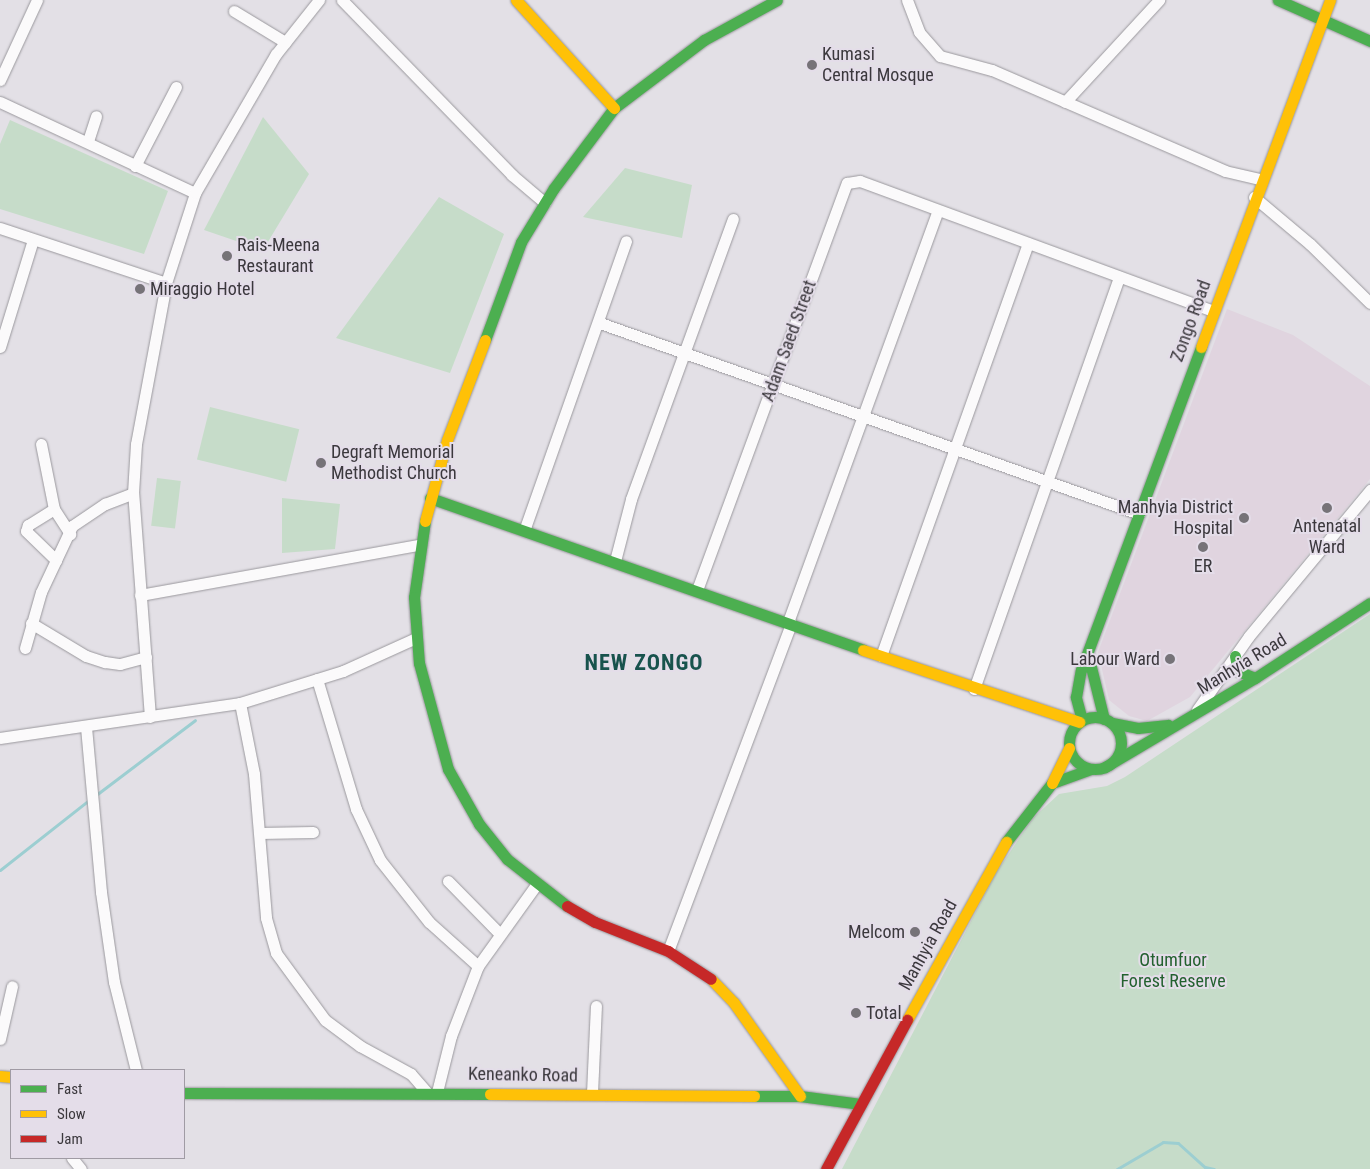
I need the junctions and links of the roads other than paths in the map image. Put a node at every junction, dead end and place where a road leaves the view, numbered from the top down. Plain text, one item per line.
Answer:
1 (37, 0) edge
2 (319, 0) edge
3 (342, 0) edge
4 (516, 0) edge
5 (777, 0) edge
6 (907, 0) edge
7 (1159, 0) edge
8 (1278, 0) edge
9 (1330, 0) edge
10 (234, 11) dead end
11 (1322, 19) junction
12 (1370, 41) edge
13 (285, 42) junction
14 (0, 80) edge
15 (176, 87) dead end
16 (0, 102) edge
17 (1065, 102) junction
18 (614, 108) junction
19 (96, 116) dead end
20 (88, 141) junction
21 (135, 166) junction
22 (1261, 180) junction
23 (195, 193) junction
24 (1254, 197) junction
25 (545, 203) junction
26 (938, 210) junction
27 (733, 219) dead end
28 (0, 228) edge
29 (33, 240) junction
30 (626, 241) dead end
31 (1028, 243) junction
32 (1118, 277) junction
33 (166, 283) junction
34 (1370, 303) edge
35 (1213, 311) junction
36 (600, 323) junction
37 (0, 347) edge
38 (684, 353) junction
39 (774, 384) junction
40 (862, 416) junction
41 (42, 444) dead end
42 (957, 449) junction
43 (1044, 482) junction
44 (1370, 490) edge
45 (133, 493) junction
46 (430, 498) junction
47 (54, 509) junction
48 (1139, 514) junction
49 (525, 528) junction
50 (70, 534) junction
51 (419, 545) junction
52 (56, 560) junction
53 (615, 561) junction
54 (697, 590) junction
55 (140, 595) junction
56 (1370, 603) edge
57 (32, 623) junction
58 (790, 623) junction
59 (416, 638) junction
60 (25, 648) dead end
61 (1088, 655) junction
62 (146, 656) junction
63 (881, 656) junction
64 (1235, 656) junction
65 (1255, 678) junction
66 (318, 679) junction
67 (974, 689) junction
68 (240, 703) junction
69 (1196, 711) junction
70 (150, 717) junction
71 (1055, 717) junction
72 (1080, 721) junction
73 (1108, 721) junction
74 (1180, 721) junction
75 (86, 727) junction
76 (1070, 736) junction
77 (0, 738) edge
78 (1069, 748) junction
79 (1105, 767) junction
80 (1091, 769) junction
81 (1052, 783) junction
82 (313, 832) dead end
83 (260, 833) junction
84 (448, 881) dead end
85 (536, 884) junction
86 (499, 933) junction
87 (668, 951) junction
88 (478, 966) junction
89 (12, 986) dead end
90 (596, 1006) dead end
91 (0, 1039) edge
92 (136, 1069) edge
93 (432, 1091) junction
94 (185, 1093) edge
95 (592, 1093) junction
96 (800, 1096) junction
97 (860, 1104) junction
98 (73, 1159) edge
99 (81, 1169) edge
100 (826, 1169) edge

1 - 14 street
2 - 13 street
3 - 25 street
4 - 18 street
5 - 18 street
6 - 17 street
7 - 17 street
8 - 11 street
9 - 11 street, Zongo Road
10 - 13 street
11 - 12 street
11 - 22 street, Zongo Road
13 - 23 street
15 - 21 street
16 - 20 street
17 - 22 street
18 - 25 street
19 - 20 street
20 - 21 street
21 - 23 street
22 - 24 street, Zongo Road
23 - 33 street
24 - 34 street
24 - 35 street, Zongo Road
25 - 46 street
26 - 31 street
26 - 39 street, Adam Saed Street
26 - 40 street
27 - 38 street
28 - 29 street
29 - 33 street
29 - 37 street
30 - 36 street
31 - 32 street
31 - 42 street
32 - 35 street
32 - 43 street
33 - 45 street
35 - 48 street, Zongo Road
36 - 38 street
36 - 49 street
38 - 39 street
38 - 53 street
39 - 40 street
39 - 54 street, Adam Saed Street
40 - 42 street
40 - 58 street
41 - 47 street
42 - 43 street
42 - 63 street
43 - 48 street
43 - 67 street
44 - 64 street
45 - 50 street
45 - 55 street
46 - 49 street
46 - 51 street
47 - 50 street
47 - 52 street
48 - 61 street, Zongo Road
49 - 53 street
50 - 52 street
51 - 55 street
51 - 59 street
52 - 57 street
53 - 54 street
54 - 58 street
55 - 62 street
56 - 65 street, Manhyia Road
57 - 60 street
57 - 62 street
58 - 63 street
58 - 87 street
59 - 66 street
59 - 85 street
61 - 72 street, Zongo Road
61 - 73 street
62 - 70 street
63 - 67 street
64 - 65 street
64 - 69 street
65 - 69 street, Manhyia Road
66 - 68 street
66 - 88 street
67 - 71 street
68 - 70 street
68 - 83 street
69 - 74 street, Manhyia Road
70 - 75 street
71 - 72 street
71 - 76 street
72 - 73 street
72 - 76 street
73 - 74 street
73 - 79 street
74 - 79 street, Manhyia Road
75 - 77 street
75 - 92 street
76 - 78 street
78 - 80 street
78 - 81 street, Manhyia Road
79 - 80 street
80 - 81 street
81 - 97 street, Manhyia Road
82 - 83 street
83 - 93 street
84 - 86 street
85 - 86 street
85 - 87 street
86 - 88 street
87 - 96 street
88 - 93 street
89 - 91 street
90 - 95 street
93 - 94 street, Keneanko Road
93 - 95 street, Keneanko Road
95 - 96 street, Keneanko Road
96 - 97 street, Keneanko Road
97 - 100 street, Manhyia Road
98 - 99 street

